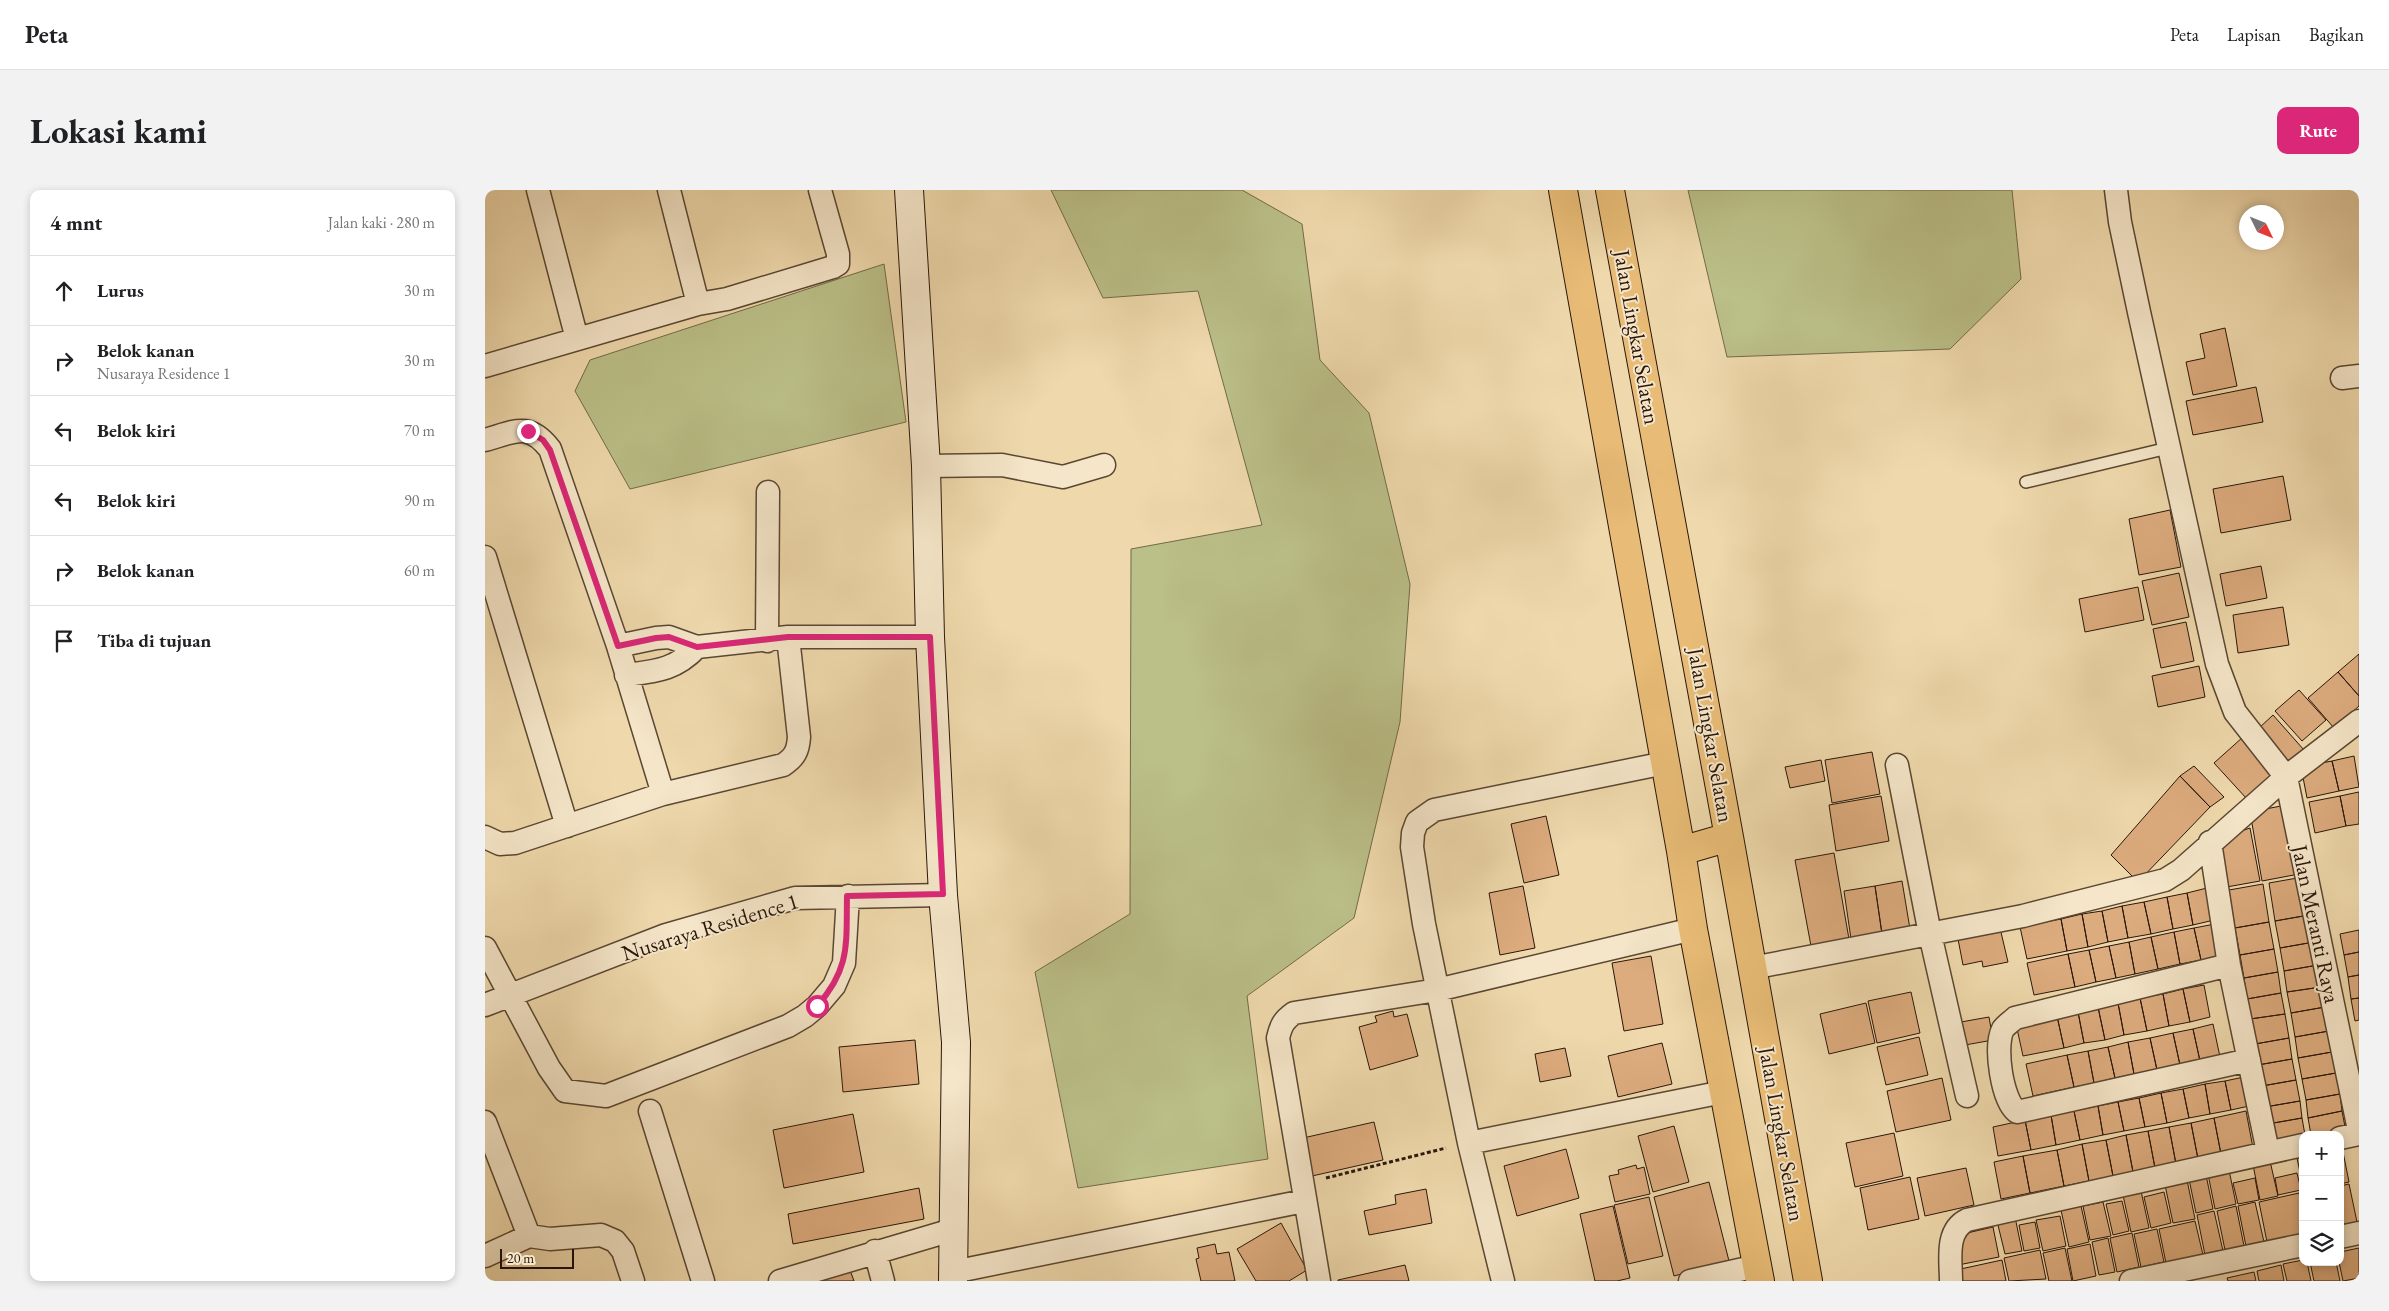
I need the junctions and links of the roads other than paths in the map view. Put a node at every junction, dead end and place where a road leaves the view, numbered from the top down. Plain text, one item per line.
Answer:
1 (538, 190) edge
2 (669, 190) edge
3 (820, 190) edge
4 (909, 190) edge
5 (1563, 190) edge
6 (1610, 190) edge
7 (2116, 190) edge
8 (698, 304) junction
9 (577, 339) junction
10 (485, 366) edge
11 (485, 440) edge
12 (2168, 448) junction
13 (1103, 465) dead end
14 (926, 466) junction
15 (2026, 482) dead end
16 (768, 492) dead end
17 (485, 557) edge
18 (930, 637) junction
19 (778, 639) junction
20 (618, 646) junction
21 (697, 647) junction
22 (627, 675) junction
23 (2359, 720) edge
24 (2348, 737) edge
25 (1665, 763) junction
26 (1897, 765) dead end
27 (2286, 777) junction
28 (663, 794) junction
29 (567, 826) junction
30 (1729, 836) junction
31 (485, 837) edge
32 (2210, 842) junction
33 (1681, 851) junction
34 (943, 894) junction
35 (847, 896) junction
36 (1693, 929) junction
37 (1930, 934) junction
38 (485, 948) edge
39 (2229, 965) junction
40 (1752, 968) junction
41 (1437, 990) junction
42 (510, 996) junction
43 (485, 1005) edge
44 (2249, 1060) junction
45 (1723, 1092) junction
46 (1967, 1096) dead end
47 (650, 1112) dead end
48 (485, 1122) edge
49 (2359, 1130) edge
50 (2359, 1134) edge
51 (2344, 1137) edge
52 (1469, 1143) junction
53 (2299, 1146) edge
54 (2267, 1152) junction
55 (1303, 1192) junction
56 (952, 1230) junction
57 (2359, 1233) edge
58 (529, 1236) junction
59 (2344, 1236) edge
60 (2299, 1246) edge
61 (875, 1251) junction
62 (485, 1256) edge
63 (1759, 1273) edge
64 (953, 1276) edge
65 (633, 1281) edge
66 (703, 1281) edge
67 (780, 1281) edge
68 (883, 1281) edge
69 (1319, 1281) edge
70 (1503, 1281) edge
71 (1690, 1281) edge
72 (1808, 1281) edge
73 (1951, 1281) edge
74 (2131, 1281) edge

1 - 9 street
2 - 8 street
3 - 8 street
4 - 14 street
5 - 25 highway, Jalan Lingkar Selatan
6 - 30 highway, Jalan Lingkar Selatan
7 - 12 street
8 - 9 street
9 - 10 street
11 - 20 street
12 - 15 lane
12 - 27 street
13 - 14 street
14 - 18 street
16 - 19 street
17 - 29 street
18 - 19 street
18 - 34 street
19 - 21 street
19 - 28 street
20 - 21 street
20 - 22 street
21 - 22 street
22 - 28 street
23 - 24 street
24 - 27 street
25 - 33 highway, Jalan Lingkar Selatan
25 - 41 street
26 - 37 street
27 - 32 street
27 - 49 street, Jalan Meranti Raya
28 - 29 street
29 - 31 street
30 - 33 highway
30 - 40 highway, Jalan Lingkar Selatan
32 - 37 street
32 - 39 street
33 - 36 highway, Jalan Lingkar Selatan
34 - 35 street, Nusaraya Residence 1
34 - 56 street
35 - 42 street, Nusaraya Residence 1
35 - 42 street
36 - 41 street
36 - 45 highway, Jalan Lingkar Selatan
37 - 40 street
37 - 46 street
38 - 42 street
39 - 44 street
39 - 44 street
40 - 72 highway, Jalan Lingkar Selatan
41 - 52 street
41 - 55 street
42 - 43 street, Nusaraya Residence 1
44 - 54 street
45 - 52 street
45 - 63 highway, Jalan Lingkar Selatan
47 - 66 street
48 - 58 street
50 - 51 street
52 - 70 street
53 - 54 street
54 - 73 street
55 - 64 street
55 - 69 street
56 - 61 street
56 - 64 street
57 - 59 street
58 - 62 street
58 - 65 street
60 - 74 street
61 - 67 street
61 - 68 street
63 - 71 street

